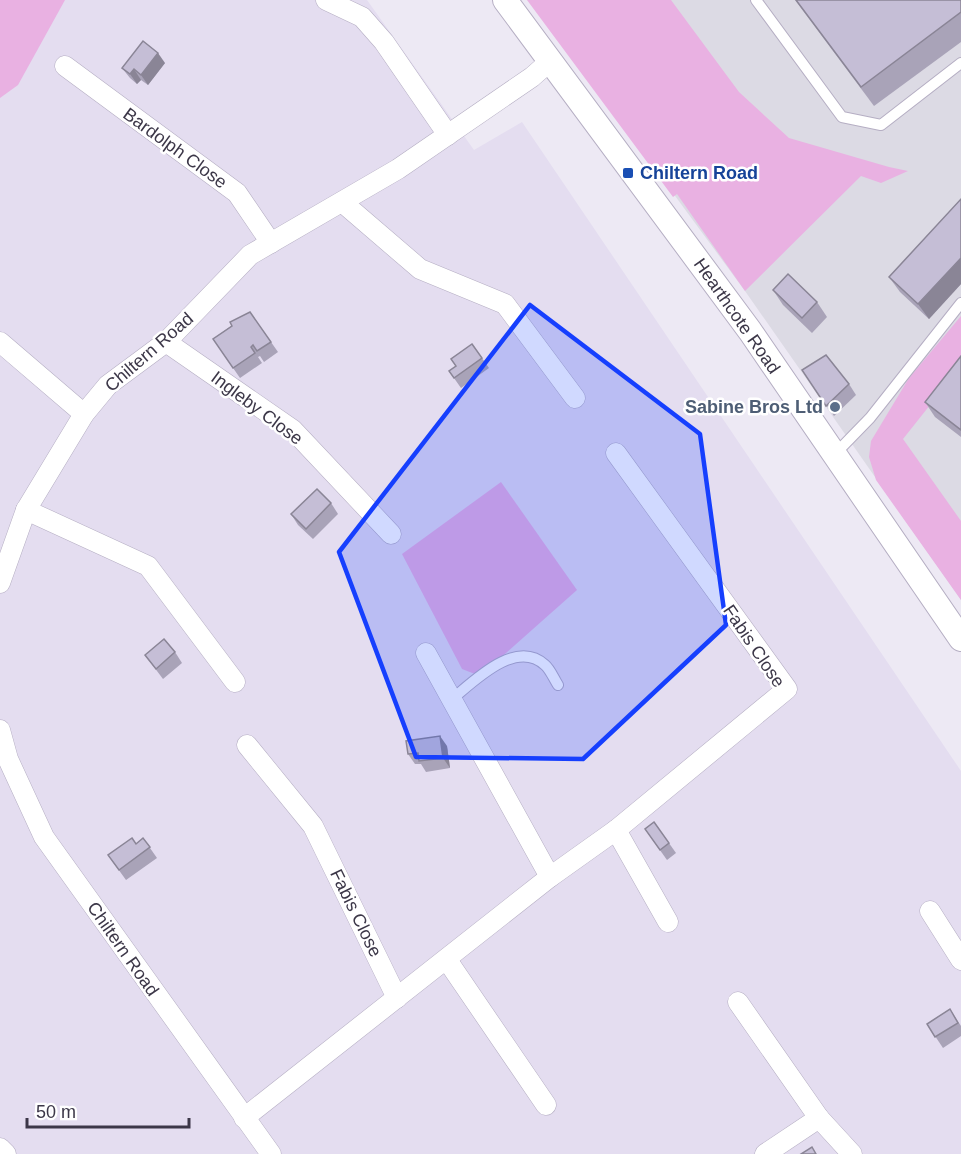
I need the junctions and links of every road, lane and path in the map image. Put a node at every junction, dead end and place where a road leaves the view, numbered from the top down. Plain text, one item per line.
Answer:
1 (326, 0) edge
2 (506, 0) edge
3 (756, 0) edge
4 (549, 62) junction
5 (961, 63) edge
6 (65, 66) dead end
7 (448, 135) junction
8 (342, 202) junction
9 (271, 243) junction
10 (961, 303) edge
11 (0, 342) edge
12 (166, 342) junction
13 (575, 398) dead end
14 (84, 414) junction
15 (616, 453) dead end
16 (834, 455) junction
17 (26, 510) junction
18 (391, 534) dead end
19 (0, 584) edge
20 (961, 639) edge
21 (426, 653) dead end
22 (235, 682) dead end
23 (558, 685) dead end
24 (451, 700) junction
25 (0, 730) edge
26 (247, 745) dead end
27 (616, 830) junction
28 (550, 877) junction
29 (930, 911) dead end
30 (668, 922) dead end
31 (447, 960) junction
32 (961, 960) edge
33 (397, 998) junction
34 (738, 1002) dead end
35 (546, 1105) dead end
36 (244, 1118) junction
37 (819, 1118) junction
38 (0, 1148) edge
39 (6, 1154) edge
40 (271, 1154) edge
41 (765, 1154) edge
42 (852, 1154) edge

1 - 7 street
2 - 4 street, Hearthcote Road
3 - 5 lane
4 - 7 street, Chiltern Road
4 - 16 street, Hearthcote Road
6 - 9 street, Bardolph Close
7 - 8 street, Chiltern Road
8 - 9 street, Chiltern Road
8 - 13 street
9 - 12 street, Chiltern Road
10 - 16 lane
11 - 14 street
12 - 14 street, Chiltern Road
12 - 18 street, Ingleby Close
14 - 17 street, Chiltern Road
15 - 27 street, Fabis Close
16 - 20 street, Hearthcote Road
17 - 19 street, Chiltern Road
17 - 22 street
21 - 24 street
23 - 24 lane
24 - 28 street
25 - 36 street, Chiltern Road
26 - 33 street, Fabis Close
27 - 28 street, Fabis Close
27 - 30 street
28 - 31 street, Fabis Close
29 - 32 street
31 - 33 street, Fabis Close
31 - 35 street
33 - 36 street, Fabis Close
34 - 37 street
36 - 40 street, Chiltern Road
37 - 41 street
37 - 42 street
38 - 39 street

